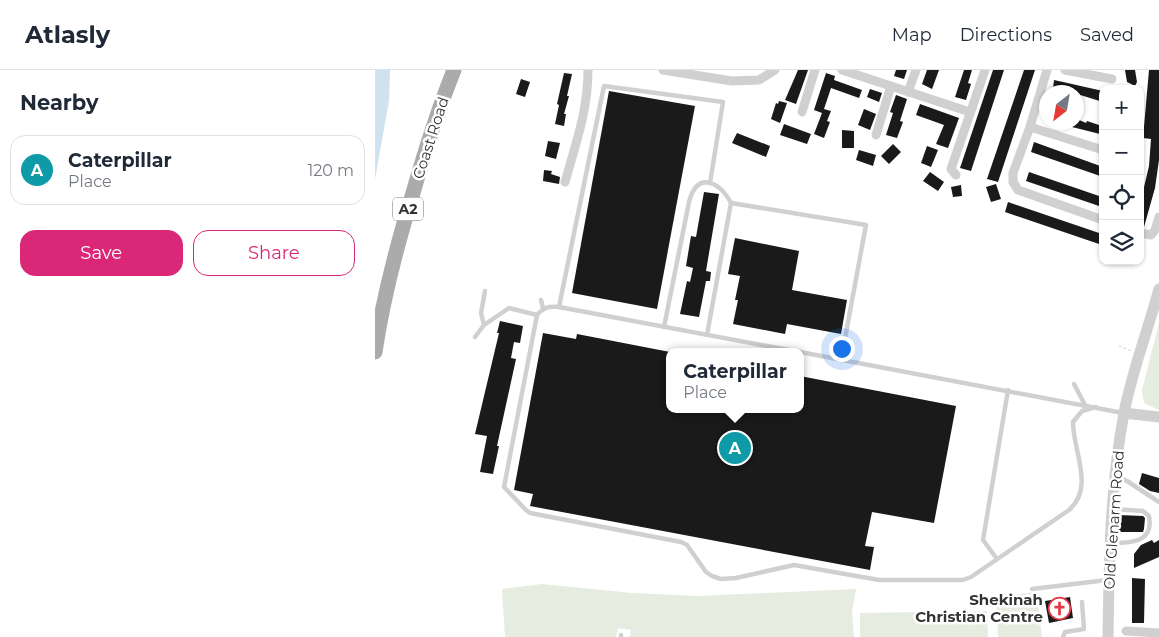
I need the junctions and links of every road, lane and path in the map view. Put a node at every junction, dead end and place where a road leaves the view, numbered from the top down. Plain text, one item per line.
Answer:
1 (454, 70) edge
2 (588, 70) edge
3 (663, 70) edge
4 (775, 70) edge
5 (815, 70) edge
6 (844, 70) edge
7 (916, 70) edge
8 (985, 70) edge
9 (1047, 70) edge
10 (1065, 70) edge
11 (696, 73) edge
12 (1112, 79) dead end
13 (891, 86) junction
14 (908, 92) junction
15 (803, 112) dead end
16 (970, 112) junction
17 (1030, 127) junction
18 (876, 135) dead end
19 (1099, 149) edge
20 (956, 175) dead end
21 (565, 182) dead end
22 (710, 183) junction
23 (731, 203) junction
24 (1159, 216) edge
25 (1099, 219) edge
26 (1144, 234) edge
27 (485, 291) dead end
28 (1158, 295) edge
29 (541, 300) dead end
30 (543, 308) junction
31 (559, 308) junction
32 (537, 315) junction
33 (484, 325) junction
34 (665, 327) junction
35 (707, 335) junction
36 (475, 337) dead end
37 (1119, 346) dead end
38 (777, 348) edge
39 (375, 352) edge
40 (804, 353) edge
41 (1139, 354) junction
42 (841, 360) junction
43 (1074, 384) dead end
44 (1008, 390) junction
45 (1085, 405) junction
46 (1096, 407) junction
47 (1124, 413) junction
48 (1159, 417) edge
49 (1114, 475) junction
50 (1159, 502) edge
51 (1111, 509) junction
52 (1109, 543) junction
53 (997, 559) junction
54 (1109, 580) junction
55 (1032, 589) dead end
56 (1082, 602) dead end
57 (1126, 631) dead end
58 (1159, 633) edge
59 (1063, 637) edge
60 (1108, 637) edge

1 - 39 main road, Coast Road / A2
2 - 21 street
3 - 11 street
4 - 11 street
5 - 15 street
6 - 13 street
7 - 14 street
8 - 16 street
9 - 17 street
10 - 12 street
13 - 14 street
13 - 18 street
14 - 16 street
16 - 20 street
17 - 19 street
17 - 25 street
22 - 23 lane
22 - 31 lane
22 - 34 lane
23 - 35 lane
23 - 42 lane
24 - 26 street
27 - 33 lane
28 - 41 street, Old Glenarm Road
29 - 30 lane
30 - 31 lane
30 - 32 lane
31 - 34 lane
32 - 33 lane
32 - 53 lane
33 - 36 lane
34 - 35 lane
35 - 38 lane
37 - 41 path
40 - 42 lane
41 - 47 street, Old Glenarm Road
42 - 44 lane
43 - 45 lane
44 - 45 lane
44 - 53 lane
45 - 46 lane
46 - 47 lane
46 - 53 lane
47 - 48 street
47 - 49 street, Old Glenarm Road
49 - 50 lane
49 - 51 street, Old Glenarm Road
51 - 52 street, Old Glenarm Road
51 - 52 lane
52 - 54 street, Old Glenarm Road
54 - 55 lane
54 - 60 street, Old Glenarm Road
56 - 59 lane
57 - 58 street

